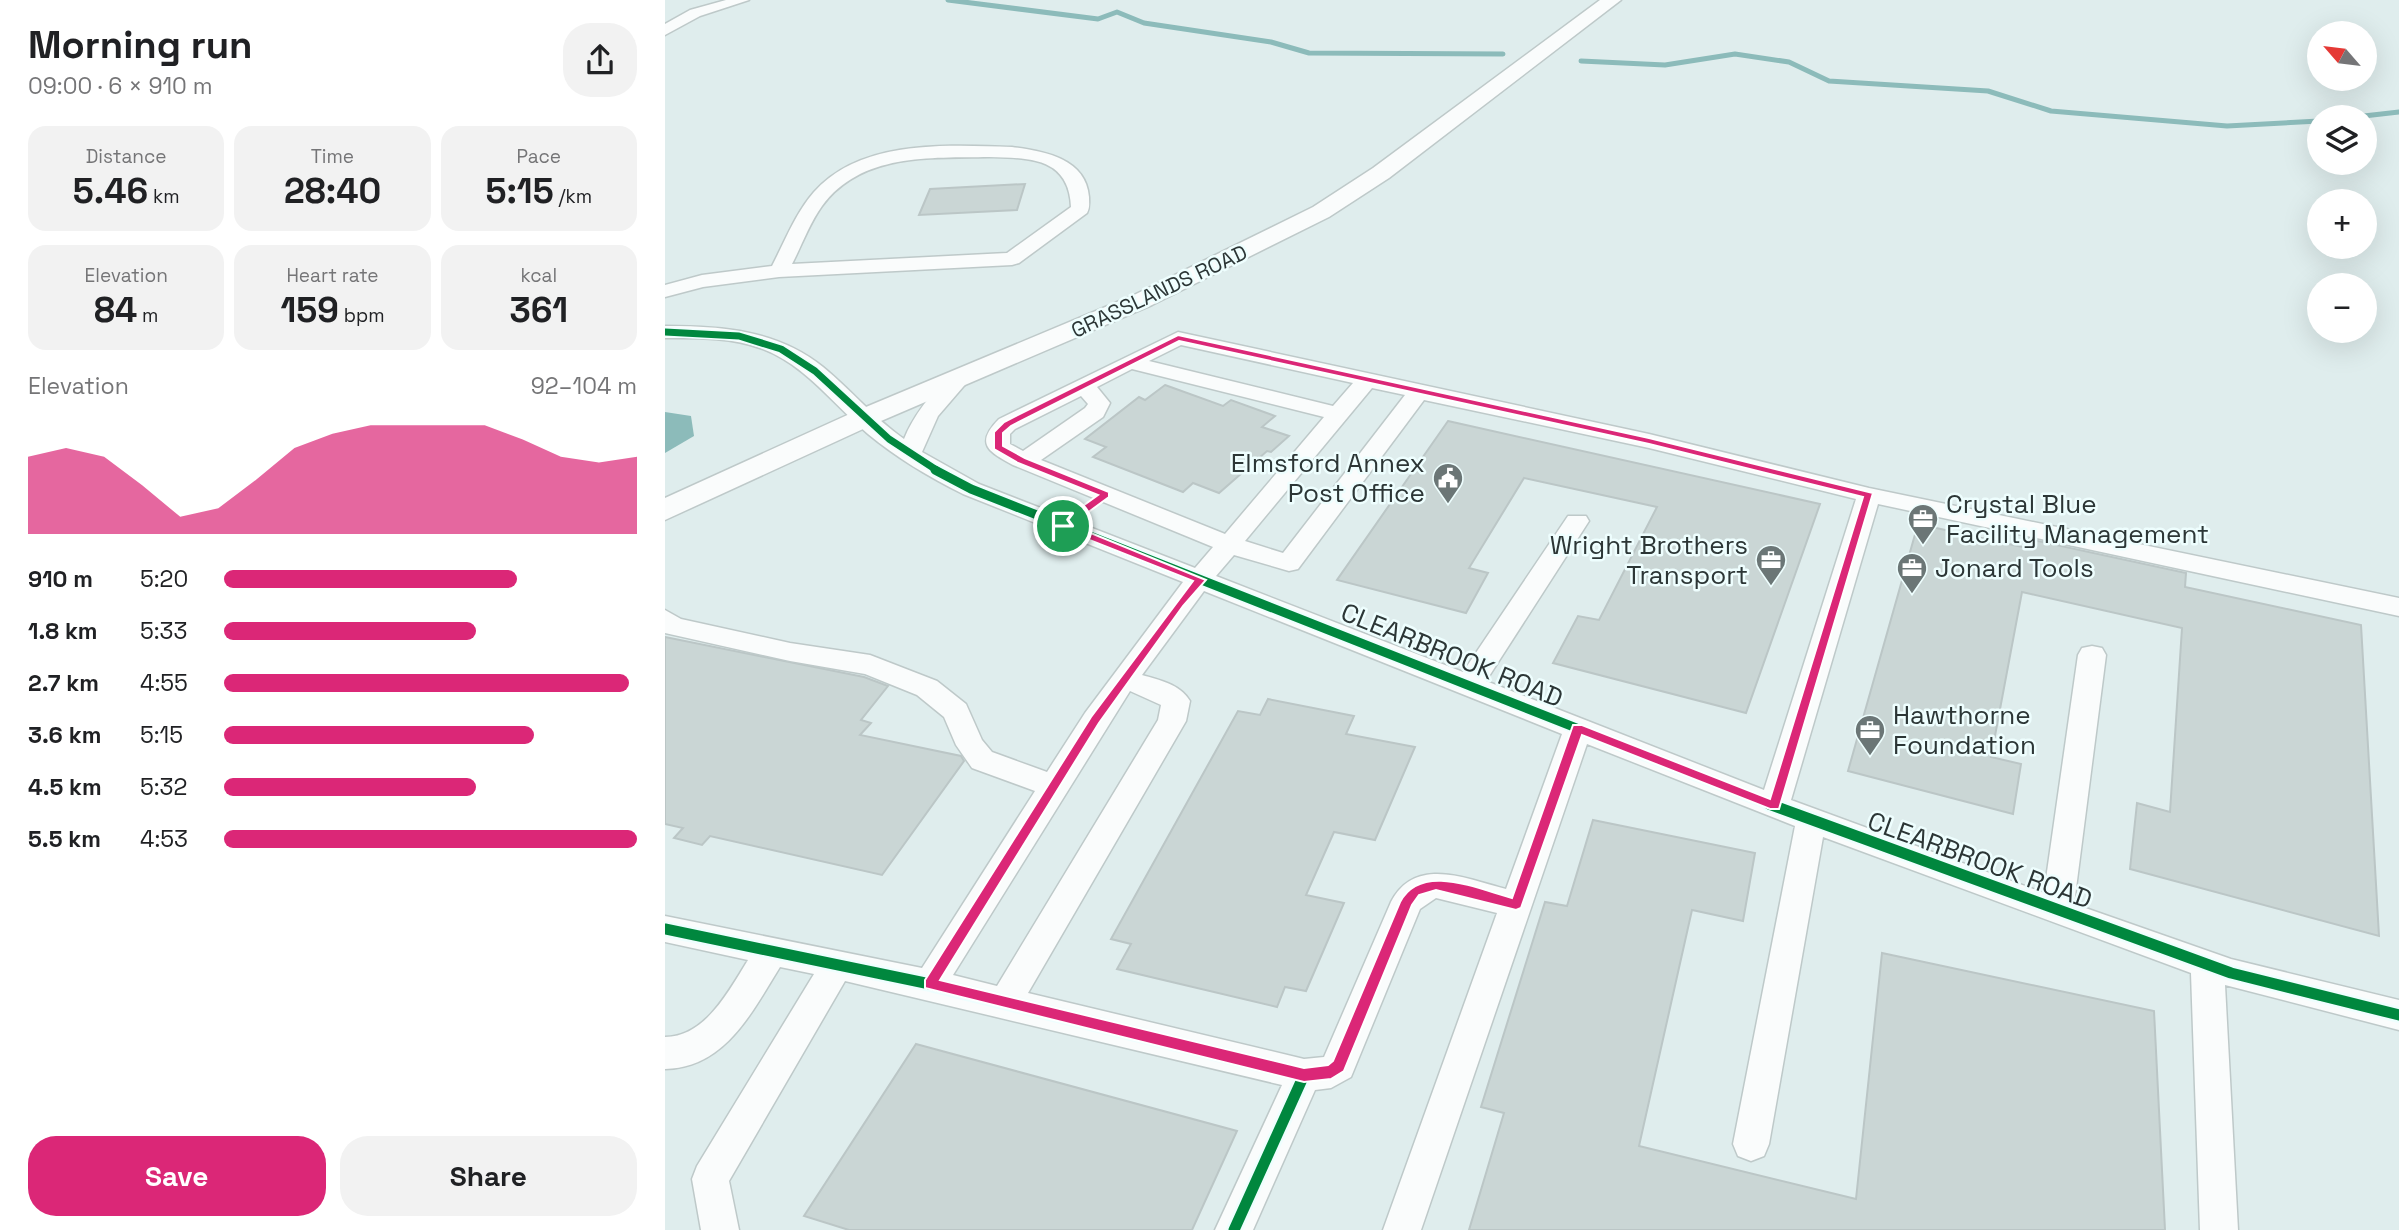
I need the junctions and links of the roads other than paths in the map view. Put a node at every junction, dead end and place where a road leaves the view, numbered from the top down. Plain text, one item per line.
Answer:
1 (724, 0) edge
2 (742, 0) edge
3 (1612, 0) edge
4 (665, 16) edge
5 (665, 30) edge
6 (779, 271) junction
7 (665, 291) edge
8 (665, 332) edge
9 (1132, 363) junction
10 (958, 380) junction
11 (1367, 380) junction
12 (1085, 387) junction
13 (1419, 392) junction
14 (1338, 414) junction
15 (864, 418) junction
16 (910, 455) junction
17 (1024, 461) junction
18 (1106, 494) junction
19 (1869, 495) junction
20 (665, 510) edge
21 (1577, 522) dead end
22 (1063, 526) junction
23 (1230, 545) junction
24 (1201, 580) junction
25 (2399, 607) edge
26 (665, 619) edge
27 (2092, 655) dead end
28 (1124, 679) junction
29 (1469, 685) junction
30 (1578, 728) junction
31 (1053, 786) junction
32 (1774, 806) junction
33 (1811, 819) junction
34 (1516, 904) junction
35 (2057, 911) junction
36 (665, 929) edge
37 (772, 951) junction
38 (2207, 964) junction
39 (837, 965) junction
40 (930, 984) junction
41 (1005, 1002) junction
42 (2399, 1015) edge
43 (665, 1053) edge
44 (1304, 1075) junction
45 (1751, 1144) dead end
46 (720, 1230) edge
47 (1234, 1230) edge
48 (1402, 1230) edge
49 (2219, 1230) edge

1 - 4 street
2 - 5 street
3 - 10 main road, GRASSLANDS ROAD
6 - 6 street
6 - 7 street
8 - 15 street, CLEARBROOK ROAD
9 - 11 street
9 - 12 street
9 - 14 street
10 - 15 main road, GRASSLANDS ROAD
10 - 16 street
11 - 13 street
11 - 14 street
12 - 17 street
12 - 17 street
13 - 19 street
13 - 23 street
14 - 23 street
15 - 16 street, CLEARBROOK ROAD
15 - 20 main road, GRASSLANDS ROAD
16 - 22 street, CLEARBROOK ROAD
17 - 18 street
18 - 22 street
18 - 23 street
19 - 25 street
19 - 32 street
21 - 29 street
22 - 24 street, CLEARBROOK ROAD
23 - 24 street
24 - 28 street
24 - 29 street, CLEARBROOK ROAD
26 - 31 street
27 - 35 street
28 - 31 street
28 - 41 street
29 - 30 street, CLEARBROOK ROAD
30 - 32 street, CLEARBROOK ROAD
30 - 34 street
31 - 40 street
32 - 33 street, CLEARBROOK ROAD
33 - 35 street, CLEARBROOK ROAD
33 - 45 street
34 - 44 street
34 - 48 street
35 - 38 street, CLEARBROOK ROAD
36 - 37 street
37 - 39 street
37 - 43 street
38 - 42 street, CLEARBROOK ROAD
38 - 49 street
39 - 40 street
39 - 46 street
40 - 41 street
41 - 44 street
44 - 47 street

